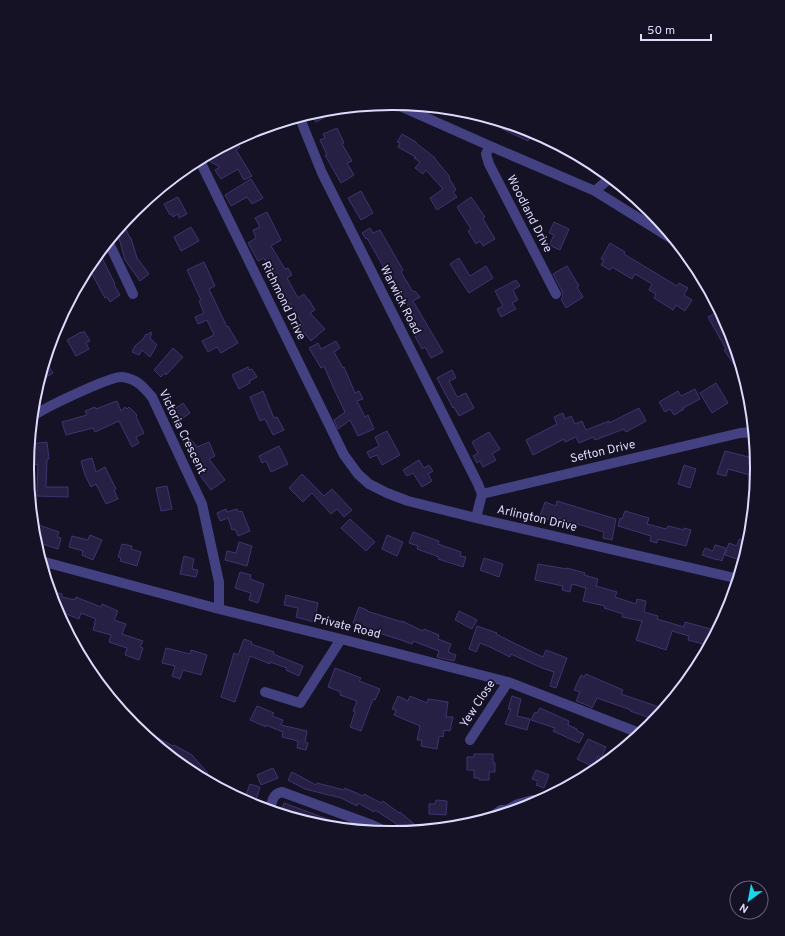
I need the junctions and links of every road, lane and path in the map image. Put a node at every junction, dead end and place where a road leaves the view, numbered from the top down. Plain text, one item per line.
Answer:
1 (409, 110) edge
2 (301, 122) edge
3 (490, 146) junction
4 (202, 165) edge
5 (607, 181) edge
6 (595, 191) junction
7 (663, 233) edge
8 (111, 247) edge
9 (133, 294) dead end
10 (556, 294) dead end
11 (39, 412) edge
12 (749, 432) edge
13 (344, 455) joint
14 (482, 494) junction
15 (476, 518) junction
16 (46, 562) edge
17 (734, 578) edge
18 (219, 609) junction
19 (341, 639) junction
20 (508, 682) junction
21 (265, 692) dead end
22 (636, 731) edge
23 (470, 740) dead end
24 (272, 805) edge
25 (374, 826) edge

1 - 3 street
2 - 14 street, Warwick Road
3 - 6 street
3 - 10 street, Woodland Drive
4 - 13 street, Richmond Drive
5 - 6 street
6 - 7 street
8 - 9 street
11 - 18 street, Victoria Crescent
12 - 14 street, Sefton Drive
13 - 15 street, Arlington Drive
14 - 15 street
15 - 17 street, Arlington Drive
16 - 18 street, Private Road
18 - 19 street, Private Road
19 - 20 street, Private Road
19 - 21 street
20 - 22 street, Private Road
20 - 23 street, Yew Close
24 - 25 street

